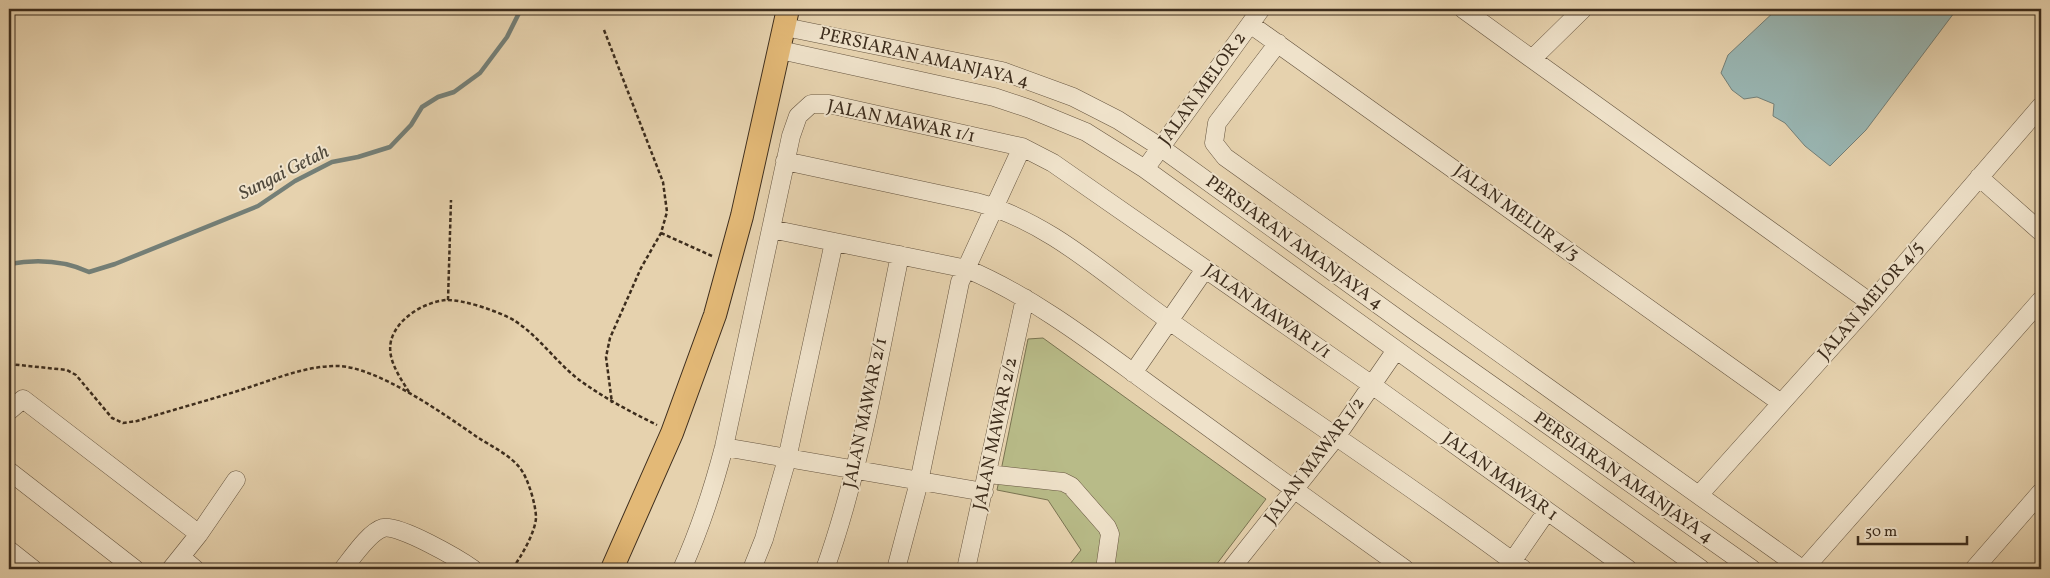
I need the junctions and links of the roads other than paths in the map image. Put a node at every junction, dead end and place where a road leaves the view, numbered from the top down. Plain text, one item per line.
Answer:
1 (1261, 9) edge
2 (1463, 9) edge
3 (1583, 9) edge
4 (786, 18) edge
5 (1250, 24) junction
6 (1278, 43) junction
7 (780, 50) junction
8 (1532, 59) junction
9 (2041, 106) edge
10 (1022, 147) junction
11 (1160, 147) junction
12 (785, 161) junction
13 (1145, 169) junction
14 (1979, 178) junction
15 (995, 207) junction
16 (771, 229) junction
17 (2041, 232) edge
18 (834, 242) junction
19 (900, 255) junction
20 (967, 269) junction
21 (1205, 269) junction
22 (1025, 298) junction
23 (2041, 300) edge
24 (1871, 303) junction
25 (1170, 321) junction
26 (1396, 350) junction
27 (1133, 373) junction
28 (1372, 385) junction
29 (1781, 403) junction
30 (9, 412) edge
31 (1336, 437) junction
32 (724, 447) junction
33 (787, 459) junction
34 (9, 471) edge
35 (855, 471) junction
36 (988, 474) junction
37 (236, 480) dead end
38 (918, 482) junction
39 (1295, 491) junction
40 (984, 492) junction
41 (2041, 492) edge
42 (1699, 495) junction
43 (1548, 511) junction
44 (199, 534) junction
45 (9, 550) edge
46 (176, 563) edge
47 (1514, 567) edge
48 (33, 569) edge
49 (135, 569) edge
50 (195, 569) edge
51 (343, 569) edge
52 (474, 569) edge
53 (612, 569) edge
54 (682, 569) edge
55 (752, 569) edge
56 (825, 569) edge
57 (896, 569) edge
58 (966, 569) edge
59 (1105, 569) edge
60 (1231, 569) edge
61 (1405, 569) edge
62 (1628, 569) edge
63 (1701, 569) edge
64 (1752, 569) edge
65 (1803, 569) edge
66 (1974, 569) edge

1 - 5 street, JALAN MELOR 2
2 - 8 street
3 - 8 street
4 - 7 main road
4 - 11 street, PERSIARAN AMANJAYA 4
5 - 6 street, JALAN MELUR 4/3
5 - 11 street, JALAN MELOR 2
6 - 29 street, JALAN MELUR 4/3
6 - 42 street
7 - 13 street, PERSIARAN AMANJAYA 4
7 - 53 main road
8 - 24 street
9 - 14 street, JALAN MELOR 4/5
10 - 12 street, JALAN MAWAR 1/1
10 - 15 street
10 - 21 street, JALAN MAWAR 1/1
11 - 13 street, JALAN MELOR 2
11 - 64 street, PERSIARAN AMANJAYA 4
12 - 15 street
12 - 16 street, JALAN MAWAR 1/1
13 - 26 street, PERSIARAN AMANJAYA 4
14 - 17 street
14 - 24 street, JALAN MELOR 4/5
15 - 20 street
15 - 25 street
16 - 18 street
16 - 32 street, JALAN MAWAR 1/1
18 - 19 street
18 - 33 street
19 - 20 street
19 - 35 street, JALAN MAWAR 2/1
20 - 22 street
20 - 38 street
21 - 25 street
21 - 28 street, JALAN MAWAR 1/1
22 - 27 street
22 - 36 street, JALAN MAWAR 2/2
23 - 65 street
24 - 29 street, JALAN MELOR 4/5
25 - 27 street
25 - 31 street
26 - 28 street, JALAN MAWAR 1/2
26 - 63 street, PERSIARAN AMANJAYA 4
27 - 39 street
28 - 31 street, JALAN MAWAR 1/2
28 - 43 street, JALAN MAWAR 1
29 - 42 street, JALAN MELOR 4/5
30 - 44 street
31 - 39 street, JALAN MAWAR 1/2
31 - 47 street
32 - 33 street
32 - 54 street, JALAN MAWAR 1/1
33 - 35 street
33 - 55 street
34 - 49 street
35 - 38 street
35 - 56 street, JALAN MAWAR 2/1
36 - 40 street, JALAN MAWAR 2/2
36 - 59 street
37 - 44 street
38 - 40 street
38 - 57 street
39 - 60 street, JALAN MAWAR 1/2
39 - 61 street
40 - 58 street, JALAN MAWAR 2/2
41 - 66 street
42 - 65 street
43 - 47 street
43 - 62 street, JALAN MAWAR 1
44 - 46 street
45 - 48 street
46 - 50 street
51 - 52 street

